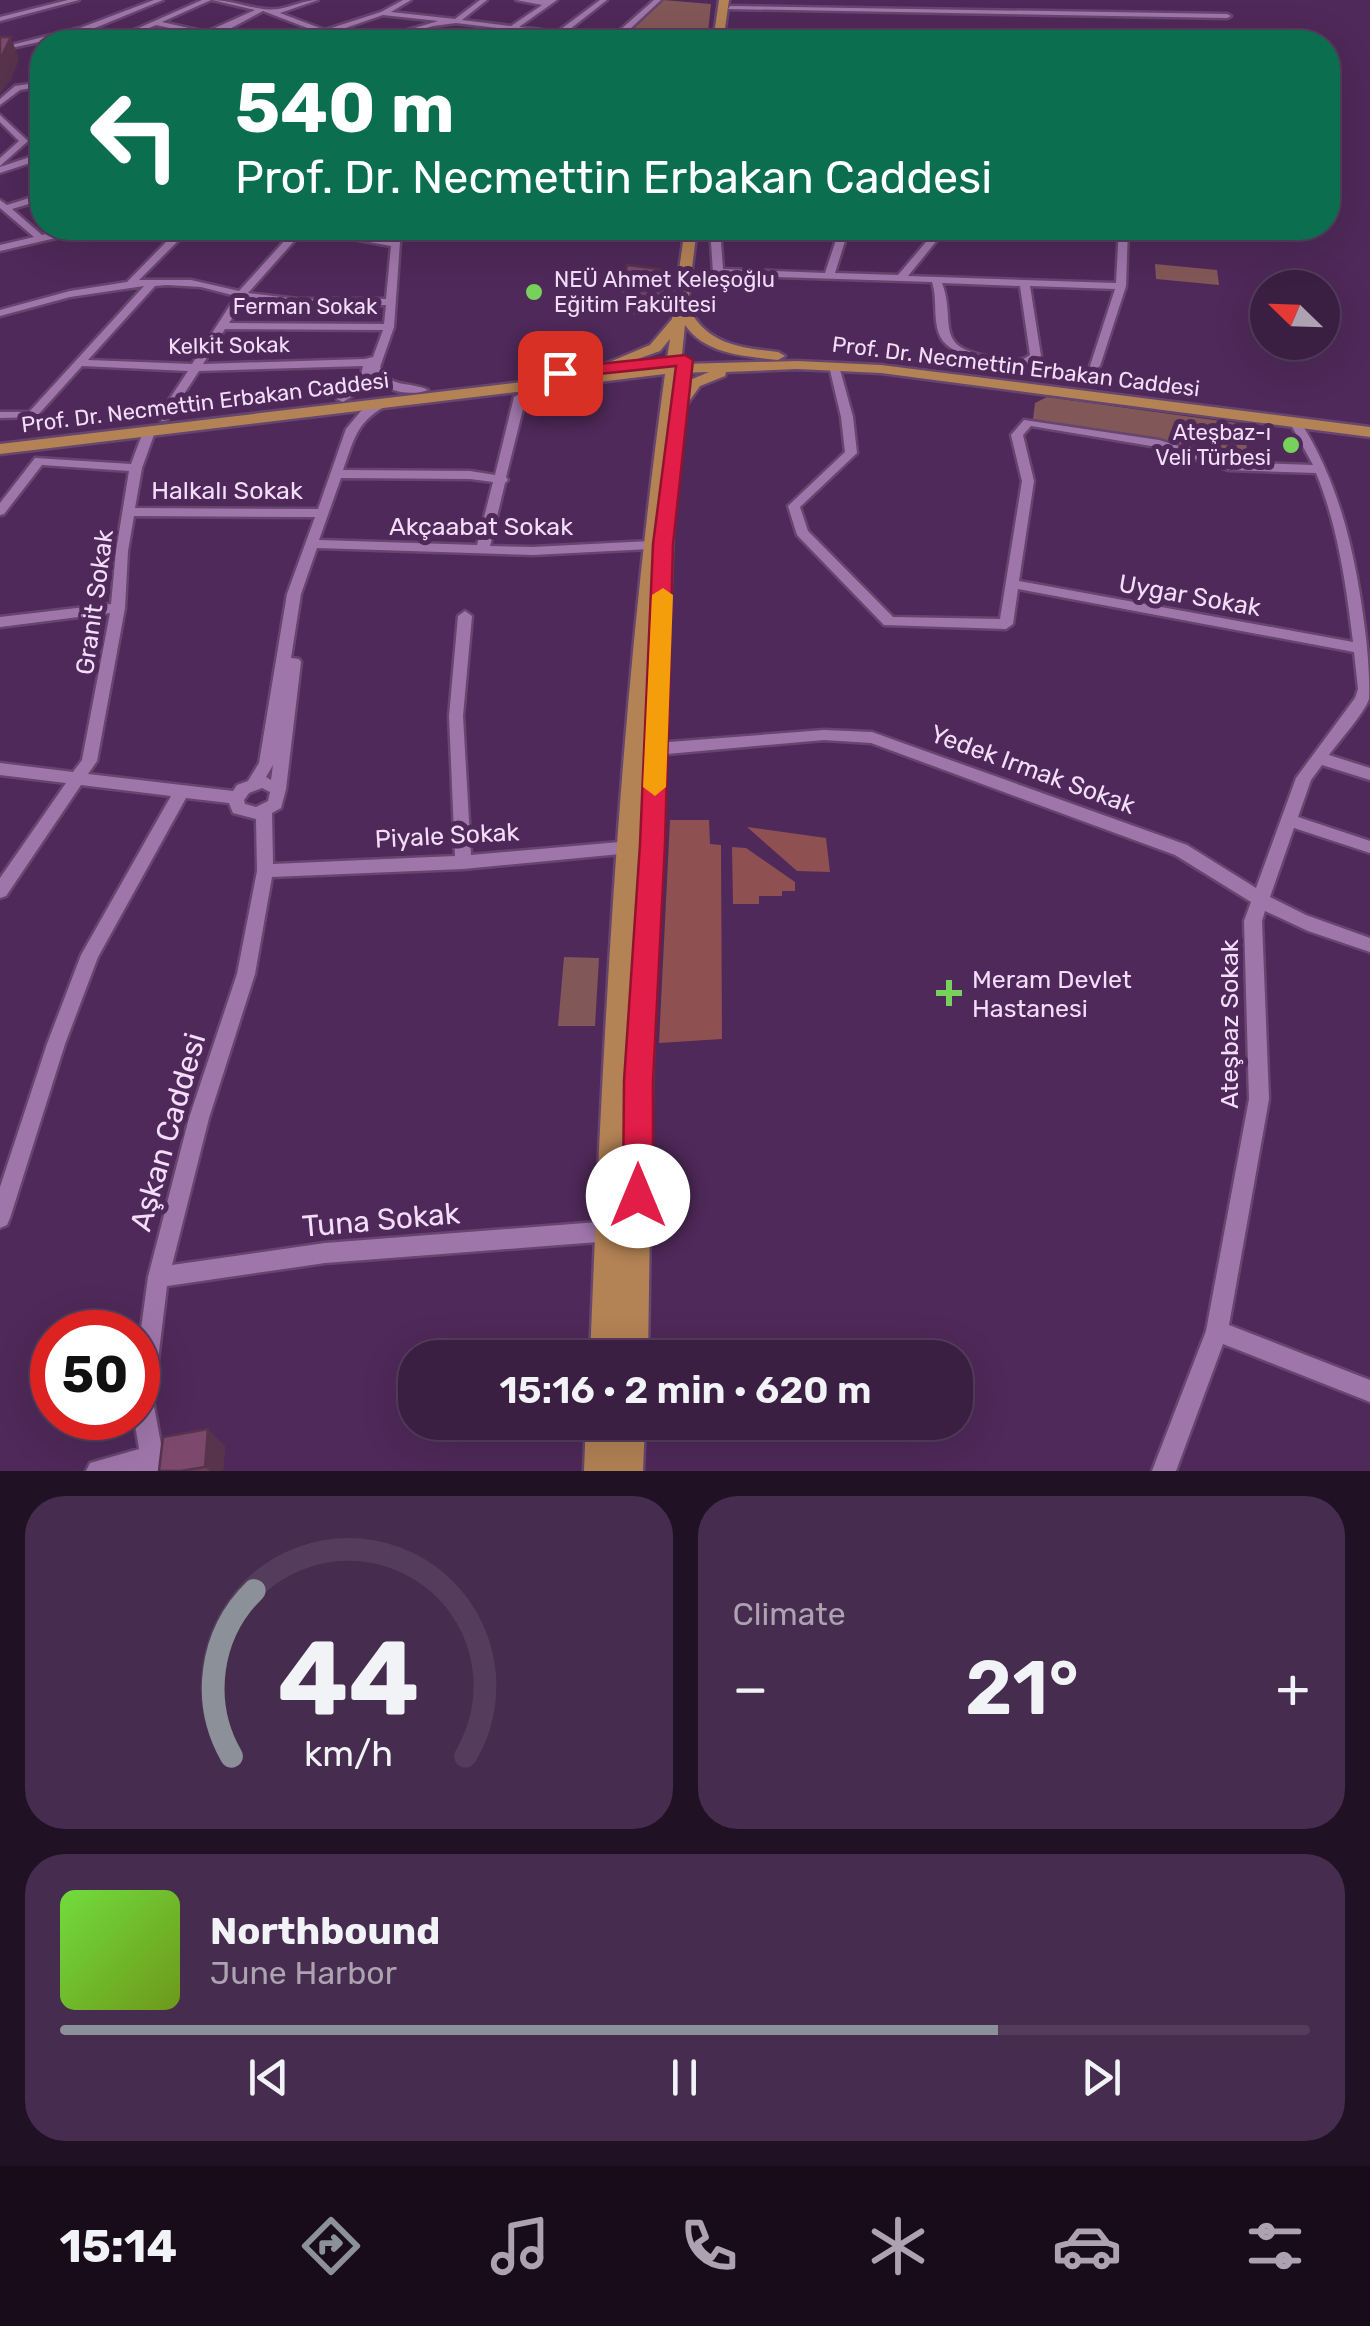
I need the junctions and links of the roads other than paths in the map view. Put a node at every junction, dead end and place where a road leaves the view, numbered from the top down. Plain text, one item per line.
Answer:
1 (20, 0) edge
2 (64, 0) edge
3 (76, 0) edge
4 (160, 0) edge
5 (211, 0) edge
6 (315, 0) edge
7 (408, 0) edge
8 (484, 0) edge
9 (519, 0) edge
10 (604, 0) edge
11 (658, 0) edge
12 (1070, 0) edge
13 (225, 1) edge
14 (552, 2) edge
15 (729, 3) edge
16 (36, 7) junction
17 (1059, 7) edge
18 (262, 9) junction
19 (1072, 12) junction
20 (273, 13) junction
21 (383, 13) junction
22 (121, 16) junction
23 (1227, 16) dead end
24 (0, 18) edge
25 (452, 22) junction
26 (154, 23) junction
27 (513, 28) junction
28 (78, 30) edge
29 (138, 30) edge
30 (179, 30) edge
31 (223, 30) edge
32 (319, 30) edge
33 (330, 30) edge
34 (415, 30) edge
35 (530, 30) edge
36 (564, 30) edge
37 (625, 30) edge
38 (721, 30) edge
39 (727, 30) edge
40 (0, 40) edge
41 (30, 45) edge
42 (12, 46) junction
43 (0, 51) edge
44 (30, 86) edge
45 (0, 103) edge
46 (0, 117) edge
47 (30, 159) edge
48 (0, 166) edge
49 (30, 199) edge
50 (3, 205) edge
51 (30, 229) edge
52 (30, 239) edge
53 (173, 240) edge
54 (294, 240) edge
55 (370, 240) edge
56 (390, 240) edge
57 (392, 240) edge
58 (690, 240) edge
59 (698, 240) edge
60 (716, 240) edge
61 (841, 240) edge
62 (933, 240) edge
63 (1123, 240) edge
64 (391, 244) junction
65 (0, 248) edge
66 (829, 277) junction
67 (900, 280) junction
68 (936, 280) junction
69 (152, 283) junction
70 (1024, 283) junction
71 (130, 284) junction
72 (1121, 286) junction
73 (243, 294) junction
74 (386, 302) junction
75 (0, 313) edge
76 (683, 320) junction
77 (221, 326) junction
78 (384, 327) junction
79 (790, 357) junction
80 (373, 362) junction
81 (82, 363) junction
82 (678, 364) junction
83 (749, 366) junction
84 (834, 366) junction
85 (1095, 366) dead end
86 (193, 367) junction
87 (598, 369) junction
88 (572, 381) junction
89 (422, 390) junction
90 (520, 397) dead end
91 (343, 399) junction
92 (674, 403) junction
93 (382, 404) junction
94 (320, 411) junction
95 (0, 414) edge
96 (163, 418) junction
97 (1370, 422) edge
98 (1296, 423) junction
99 (352, 429) junction
100 (148, 432) junction
101 (1370, 432) edge
102 (0, 437) edge
103 (0, 449) edge
104 (136, 468) junction
105 (1318, 469) junction
106 (337, 474) junction
107 (502, 480) junction
108 (0, 511) edge
109 (131, 512) junction
110 (322, 513) junction
111 (312, 544) junction
112 (650, 545) junction
113 (482, 550) junction
114 (302, 579) junction
115 (1012, 584) junction
116 (1362, 604) edge
117 (118, 608) junction
118 (465, 616) dead end
119 (0, 622) edge
120 (1360, 648) junction
121 (656, 749) junction
122 (1319, 758) junction
123 (0, 769) edge
124 (1370, 774) edge
125 (78, 778) junction
126 (255, 783) junction
127 (278, 789) junction
128 (182, 792) junction
129 (237, 798) junction
130 (264, 812) junction
131 (1289, 820) junction
132 (632, 846) junction
133 (1370, 847) edge
134 (463, 862) junction
135 (265, 871) junction
136 (0, 892) edge
137 (1260, 900) junction
138 (1370, 945) edge
139 (0, 1218) edge
140 (611, 1232) junction
141 (158, 1277) junction
142 (1217, 1332) junction
143 (605, 1340) edge
144 (633, 1340) edge
145 (1370, 1392) edge
146 (601, 1440) edge
147 (629, 1440) edge
148 (153, 1464) edge
149 (98, 1471) edge
150 (599, 1471) edge
151 (628, 1471) edge
152 (1164, 1471) edge

1 - 16 street
2 - 16 street
3 - 24 street
4 - 22 street
5 - 13 street
5 - 26 street
6 - 20 street
7 - 21 street
8 - 25 street
9 - 14 street
10 - 36 street
11 - 37 street
12 - 19 street
13 - 18 street
14 - 27 street
15 - 17 street
15 - 38 main road
15 - 39 main road
16 - 24 street
17 - 19 street
18 - 20 street
18 - 31 street
19 - 23 street
20 - 32 street
21 - 25 street
21 - 33 street
22 - 26 street
22 - 28 street
25 - 27 street
25 - 34 street
26 - 29 street
26 - 30 street
27 - 35 street
40 - 42 street
41 - 42 street
42 - 43 street
44 - 45 street
46 - 48 street
47 - 48 street
49 - 50 street
50 - 51 street
52 - 65 street
53 - 71 street
54 - 73 street
55 - 64 street
56 - 64 street
57 - 64 street
58 - 76 main road
59 - 76 main road
60 - 66 street
61 - 66 street
62 - 67 street
63 - 72 street
64 - 74 street
66 - 67 street
67 - 68 street
68 - 70 street
68 - 70 street
69 - 71 street
69 - 73 street
69 - 81 street
70 - 72 street
71 - 75 street
72 - 85 street
73 - 74 street
73 - 77 street
74 - 78 street
76 - 79 main road
76 - 82 main road
76 - 87 main road
77 - 78 street, Ferman Sokak
77 - 86 street
78 - 80 street
79 - 82 main road, Prof. Dr. Necmettin Erbakan Caddesi
79 - 97 main road, Prof. Dr. Necmettin Erbakan Caddesi
80 - 86 street, Kelkit Sokak
80 - 89 street
80 - 91 street
81 - 86 street, Kelkit Sokak
81 - 95 street
82 - 83 main road, Prof. Dr. Necmettin Erbakan Caddesi
82 - 87 main road, Prof. Dr. Necmettin Erbakan Caddesi
82 - 88 main road, Prof. Dr. Necmettin Erbakan Caddesi
82 - 92 main road
83 - 84 main road, Prof. Dr. Necmettin Erbakan Caddesi
83 - 92 main road
84 - 98 main road, Prof. Dr. Necmettin Erbakan Caddesi
84 - 115 street
86 - 96 street
87 - 89 main road, Prof. Dr. Necmettin Erbakan Caddesi
88 - 92 main road
88 - 93 main road, Prof. Dr. Necmettin Erbakan Caddesi
89 - 91 main road, Prof. Dr. Necmettin Erbakan Caddesi
90 - 107 street
91 - 96 main road, Prof. Dr. Necmettin Erbakan Caddesi
92 - 112 main road
92 - 121 main road
93 - 94 main road, Prof. Dr. Necmettin Erbakan Caddesi
93 - 99 street
94 - 99 street
94 - 100 main road, Prof. Dr. Necmettin Erbakan Caddesi
96 - 102 main road, Prof. Dr. Necmettin Erbakan Caddesi
98 - 101 main road, Prof. Dr. Necmettin Erbakan Caddesi
98 - 105 street, Ateşbaz Sokak
99 - 106 street
100 - 103 main road, Prof. Dr. Necmettin Erbakan Caddesi
100 - 104 street, Granit Sokak
104 - 108 street
104 - 109 street, Granit Sokak
105 - 115 street
105 - 116 street, Ateşbaz Sokak
106 - 107 street
106 - 110 street
107 - 113 street
109 - 110 street, Halkalı Sokak
109 - 117 street, Granit Sokak
110 - 111 street
111 - 113 street, Akçaabat Sokak
111 - 114 street
112 - 113 street, Akçaabat Sokak
112 - 132 main road
114 - 126 street
114 - 127 street
115 - 120 street, Uygar Sokak
116 - 120 street, Ateşbaz Sokak
117 - 119 street
117 - 125 street, Granit Sokak
118 - 134 street
120 - 122 street, Ateşbaz Sokak
121 - 137 street, Yedek Irmak Sokak
121 - 144 main road
122 - 124 street
122 - 131 street, Ateşbaz Sokak
123 - 125 street
125 - 128 street
125 - 136 street, Granit Sokak
126 - 127 street
126 - 129 street
127 - 130 street
128 - 129 street
128 - 139 street
129 - 130 street
130 - 135 street, Aşkan Caddesi
131 - 133 street
131 - 137 street, Ateşbaz Sokak
132 - 134 street, Piyale Sokak
132 - 140 main road
134 - 135 street, Piyale Sokak
135 - 141 street, Aşkan Caddesi
137 - 138 street, Yedek Irmak Sokak
137 - 142 street, Ateşbaz Sokak
140 - 141 street, Tuna Sokak
140 - 143 main road
141 - 148 street, Aşkan Caddesi
142 - 145 street
142 - 152 street, Ateşbaz Sokak
146 - 150 main road
147 - 151 main road
148 - 149 street

